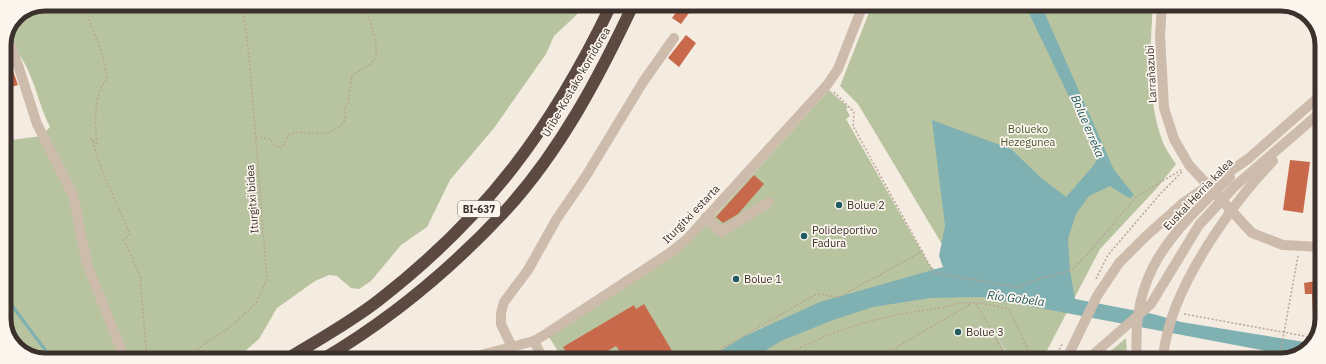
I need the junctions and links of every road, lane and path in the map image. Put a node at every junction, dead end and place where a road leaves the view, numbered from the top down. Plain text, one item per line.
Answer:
1 (86, 11) edge
2 (243, 11) edge
3 (360, 11) edge
4 (608, 11) edge
5 (630, 11) edge
6 (861, 11) edge
7 (1162, 11) edge
8 (674, 38) dead end
9 (11, 47) edge
10 (827, 85) junction
11 (1315, 100) edge
12 (1315, 117) edge
13 (1310, 122) junction
14 (256, 137) junction
15 (1248, 160) junction
16 (1189, 165) junction
17 (769, 202) dead end
18 (706, 217) junction
19 (1299, 246) junction
20 (1315, 247) edge
21 (922, 251) junction
22 (1095, 280) dead end
23 (971, 303) junction
24 (976, 304) junction
25 (1184, 314) dead end
26 (1310, 337) edge
27 (534, 341) junction
28 (1063, 342) dead end
29 (512, 347) junction
30 (123, 353) edge
31 (146, 353) edge
32 (194, 353) edge
33 (297, 353) edge
34 (332, 353) edge
35 (489, 353) edge
36 (540, 353) edge
37 (713, 353) edge
38 (791, 353) edge
39 (888, 353) edge
40 (1004, 353) edge
41 (1028, 353) edge
42 (1057, 353) edge
43 (1069, 353) edge
44 (1095, 353) edge
45 (1137, 353) edge
46 (1164, 353) edge
47 (1280, 353) edge

1 - 31 path
2 - 14 path, Iturgitxi bidea
3 - 14 path
4 - 33 highway, Uribe-Kostako korridorea / BI-637
5 - 34 highway, Uribe-Kostako korridorea / BI-637
6 - 10 street, Iturgitxi estarta
7 - 16 street, Larrañazubi
8 - 29 street
9 - 30 street
10 - 18 street, Iturgitxi estarta
10 - 21 path
11 - 15 street
12 - 13 street
13 - 44 street
13 - 46 street
14 - 32 path, Iturgitxi bidea
15 - 43 street
15 - 45 street, Euskal Herria kalea
16 - 19 street, Larrañazubi
16 - 21 path
16 - 22 path
17 - 18 street
18 - 27 street, Iturgitxi estarta
19 - 20 street, Larrañazubi
19 - 47 path
21 - 37 path
23 - 24 path
23 - 38 path
23 - 39 path
24 - 40 path
24 - 41 path
25 - 26 path
27 - 29 street, Iturgitxi estarta
27 - 36 street
28 - 42 path
29 - 35 street, Iturgitxi estarta

